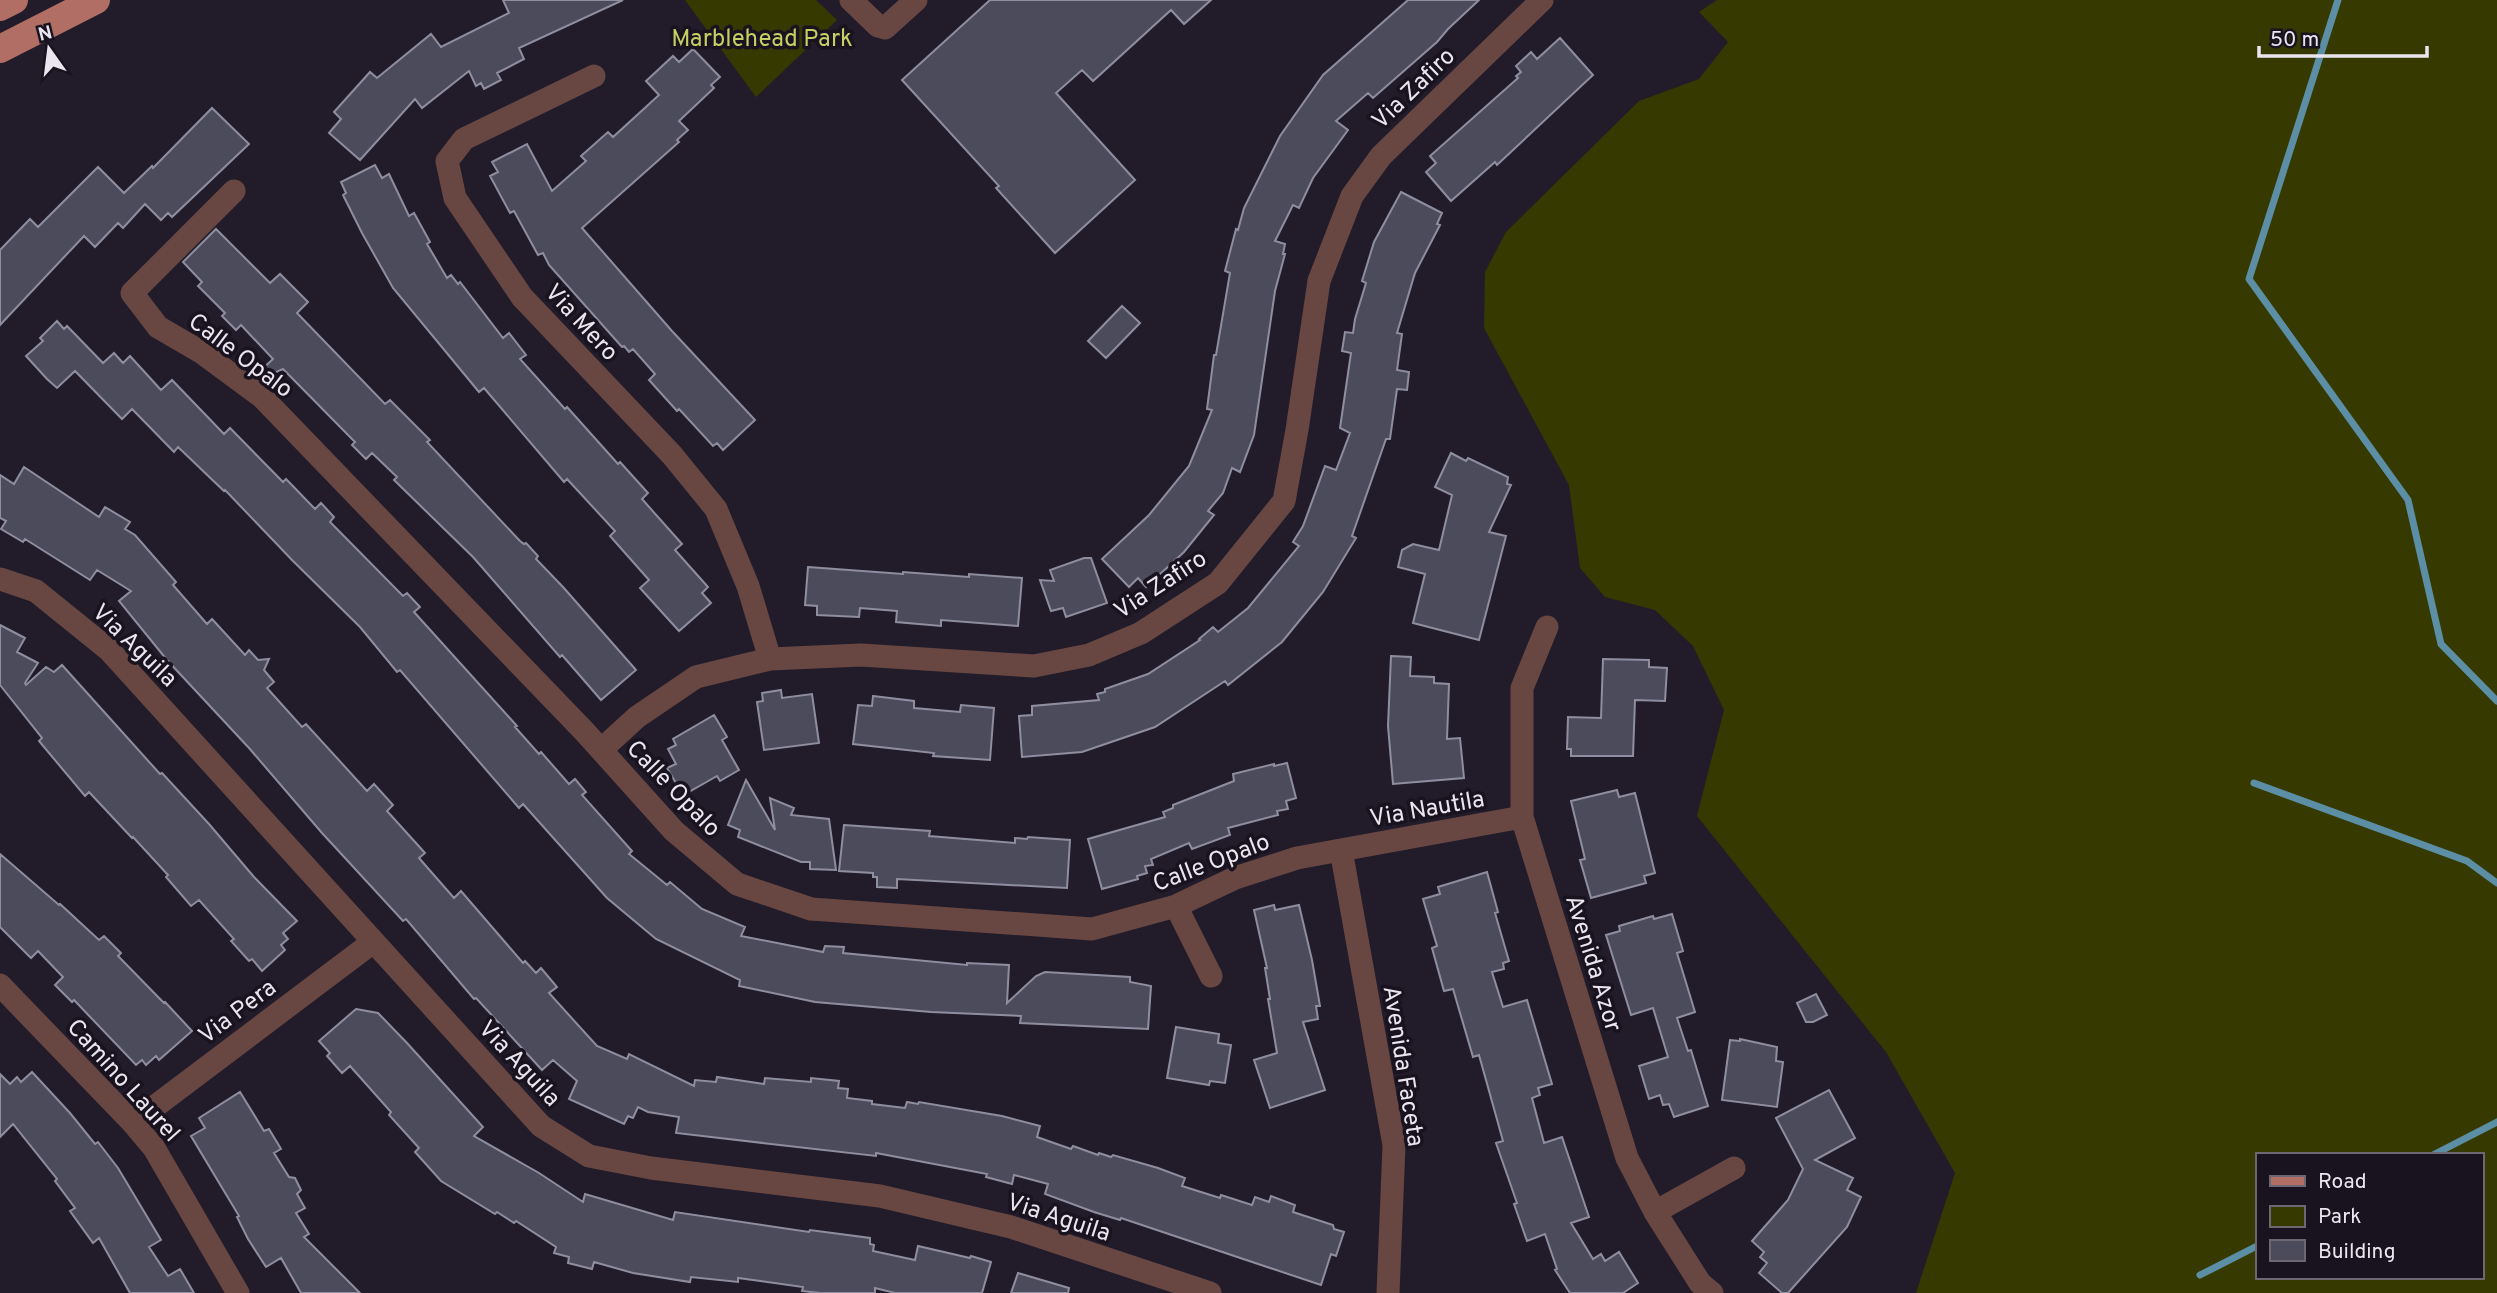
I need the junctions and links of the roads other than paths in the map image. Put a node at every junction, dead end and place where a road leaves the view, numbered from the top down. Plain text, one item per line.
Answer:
1 (14, 0) edge
2 (96, 0) edge
3 (851, 0) edge
4 (916, 0) edge
5 (1542, 0) edge
6 (0, 7) edge
7 (0, 49) edge
8 (594, 76) dead end
9 (234, 191) dead end
10 (0, 579) edge
11 (1547, 627) dead end
12 (770, 659) junction
13 (601, 750) junction
14 (1522, 817) junction
15 (1341, 850) junction
16 (1177, 906) junction
17 (373, 942) junction
18 (1211, 976) dead end
19 (0, 985) edge
20 (134, 1123) junction
21 (1734, 1168) dead end
22 (1655, 1212) junction
23 (238, 1293) edge
24 (1210, 1293) edge
25 (1388, 1293) edge
26 (1712, 1293) edge

1 - 6 main road
2 - 7 main road
3 - 4 street
5 - 12 street, Via Zafiro
8 - 12 street, Via Mero
9 - 13 street, Calle Opalo
10 - 17 street, Via Aguila
11 - 14 street, Avenida Azor
12 - 13 street, Via Zafiro
13 - 16 street, Calle Opalo
14 - 15 street, Via Nautila
14 - 22 street, Avenida Azor
15 - 16 street, Calle Opalo
15 - 25 street, Avenida Faceta
16 - 18 street
17 - 20 street, Via Pera
17 - 24 street, Via Aguila
19 - 20 street, Camino Laurel
20 - 23 street, Camino Laurel
21 - 22 street
22 - 26 street, Avenida Azor

